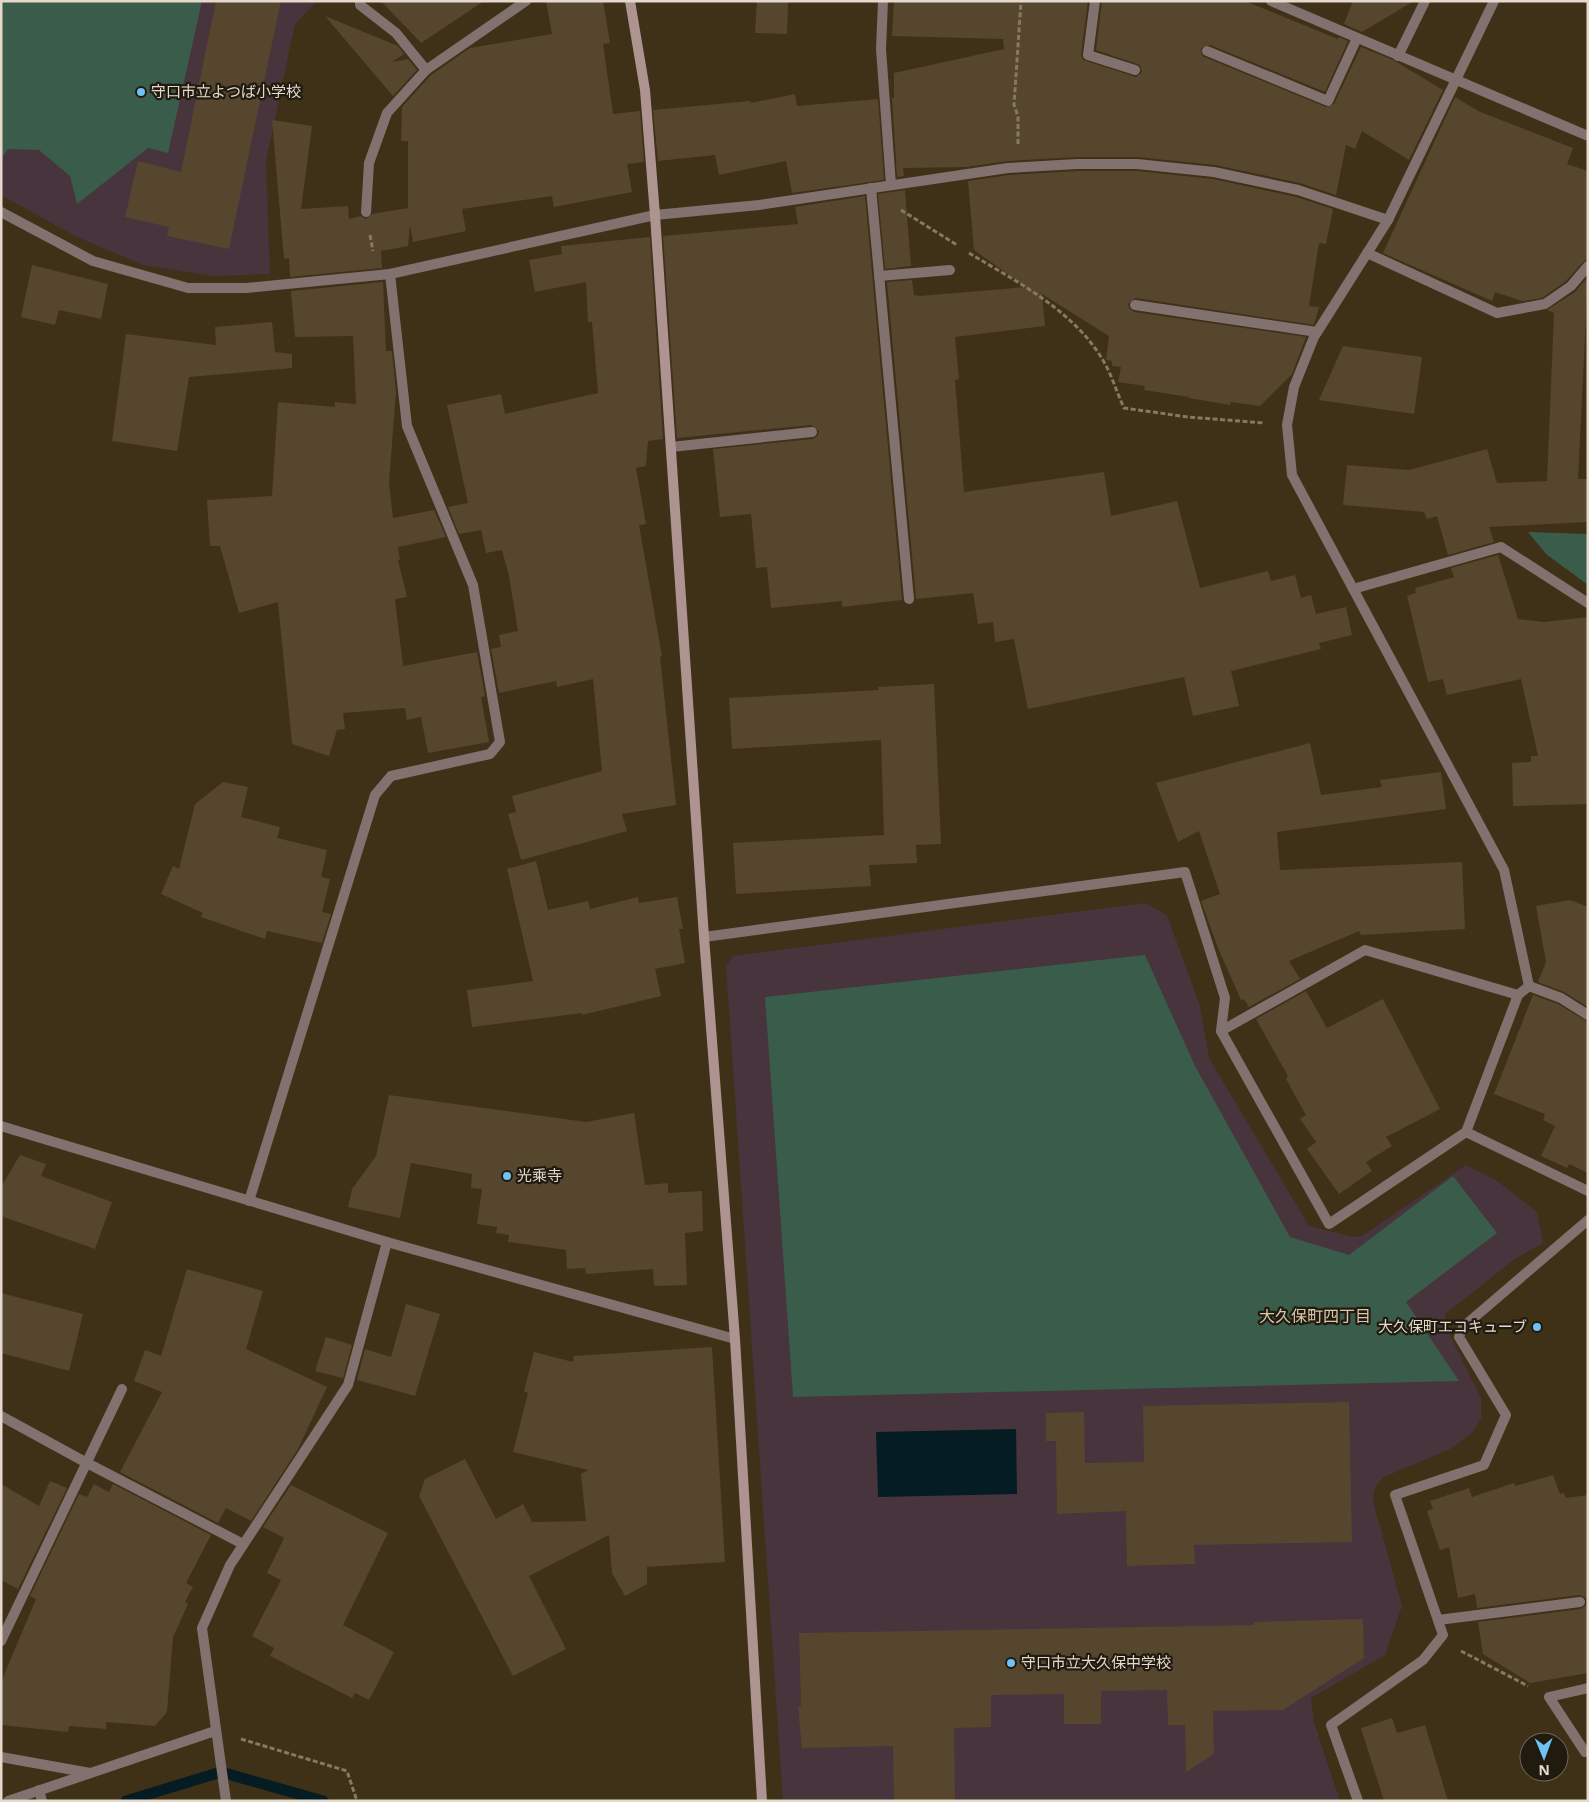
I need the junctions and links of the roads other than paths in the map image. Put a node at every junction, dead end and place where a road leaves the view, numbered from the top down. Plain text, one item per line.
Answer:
1 (360, 1) edge
2 (526, 1) edge
3 (630, 1) edge
4 (883, 1) edge
5 (1095, 1) edge
6 (1271, 1) edge
7 (1425, 1) edge
8 (1494, 1) edge
9 (1289, 5) edge
10 (1357, 38) junction
11 (1207, 51) dead end
12 (1398, 56) junction
13 (426, 70) junction
14 (1135, 70) dead end
15 (1455, 80) junction
16 (1588, 136) edge
17 (891, 185) junction
18 (871, 188) junction
19 (1, 212) edge
20 (366, 212) road end
21 (655, 216) junction
22 (1388, 220) junction
23 (1367, 253) junction
24 (1588, 266) edge
25 (950, 270) dead end
26 (390, 274) junction
27 (879, 276) junction
28 (1135, 305) dead end
29 (1317, 332) junction
30 (812, 432) dead end
31 (671, 447) junction
32 (1353, 589) junction
33 (909, 599) dead end
34 (1588, 604) edge
35 (704, 937) junction
36 (1529, 986) junction
37 (1518, 995) junction
38 (1588, 1015) edge
39 (1221, 1032) junction
40 (1, 1126) edge
41 (1466, 1132) junction
42 (1588, 1191) edge
43 (249, 1201) junction
44 (1588, 1220) edge
45 (387, 1242) junction
46 (735, 1339) junction
47 (122, 1388) dead end
48 (1, 1416) edge
49 (86, 1463) junction
50 (243, 1544) junction
51 (1580, 1602) dead end
52 (1438, 1620) junction
53 (1, 1641) edge
54 (1588, 1688) edge
55 (214, 1731) junction
56 (1587, 1754) edge
57 (1, 1757) edge
58 (92, 1773) junction
59 (40, 1796) edge
60 (8, 1801) edge
61 (226, 1801) edge
62 (762, 1801) edge
63 (1358, 1801) edge

1 - 13 street
2 - 13 street
3 - 21 street
4 - 17 street
5 - 14 street
6 - 9 street
7 - 12 street
8 - 15 street
9 - 10 street
10 - 11 street
10 - 12 street
12 - 15 street
13 - 20 street
15 - 16 street
15 - 22 street
17 - 18 street
17 - 22 street
18 - 21 street
18 - 27 street
19 - 26 street
21 - 26 street
21 - 31 street
22 - 23 street
23 - 24 street
23 - 29 street
25 - 27 street
26 - 43 street
27 - 33 street
28 - 29 street
29 - 32 street
30 - 31 street
31 - 35 street
32 - 34 street
32 - 36 street
35 - 39 street
35 - 46 street
36 - 37 street
36 - 38 street
37 - 39 street
37 - 41 street
39 - 41 street
40 - 43 street
41 - 42 street
43 - 45 street
44 - 52 street
45 - 46 street
45 - 50 street
46 - 62 street
47 - 49 street
48 - 49 street
49 - 50 street
49 - 53 street
50 - 55 street
51 - 52 street
52 - 63 street
54 - 56 street
55 - 58 street
55 - 61 street
57 - 58 street
58 - 59 street
59 - 60 street

